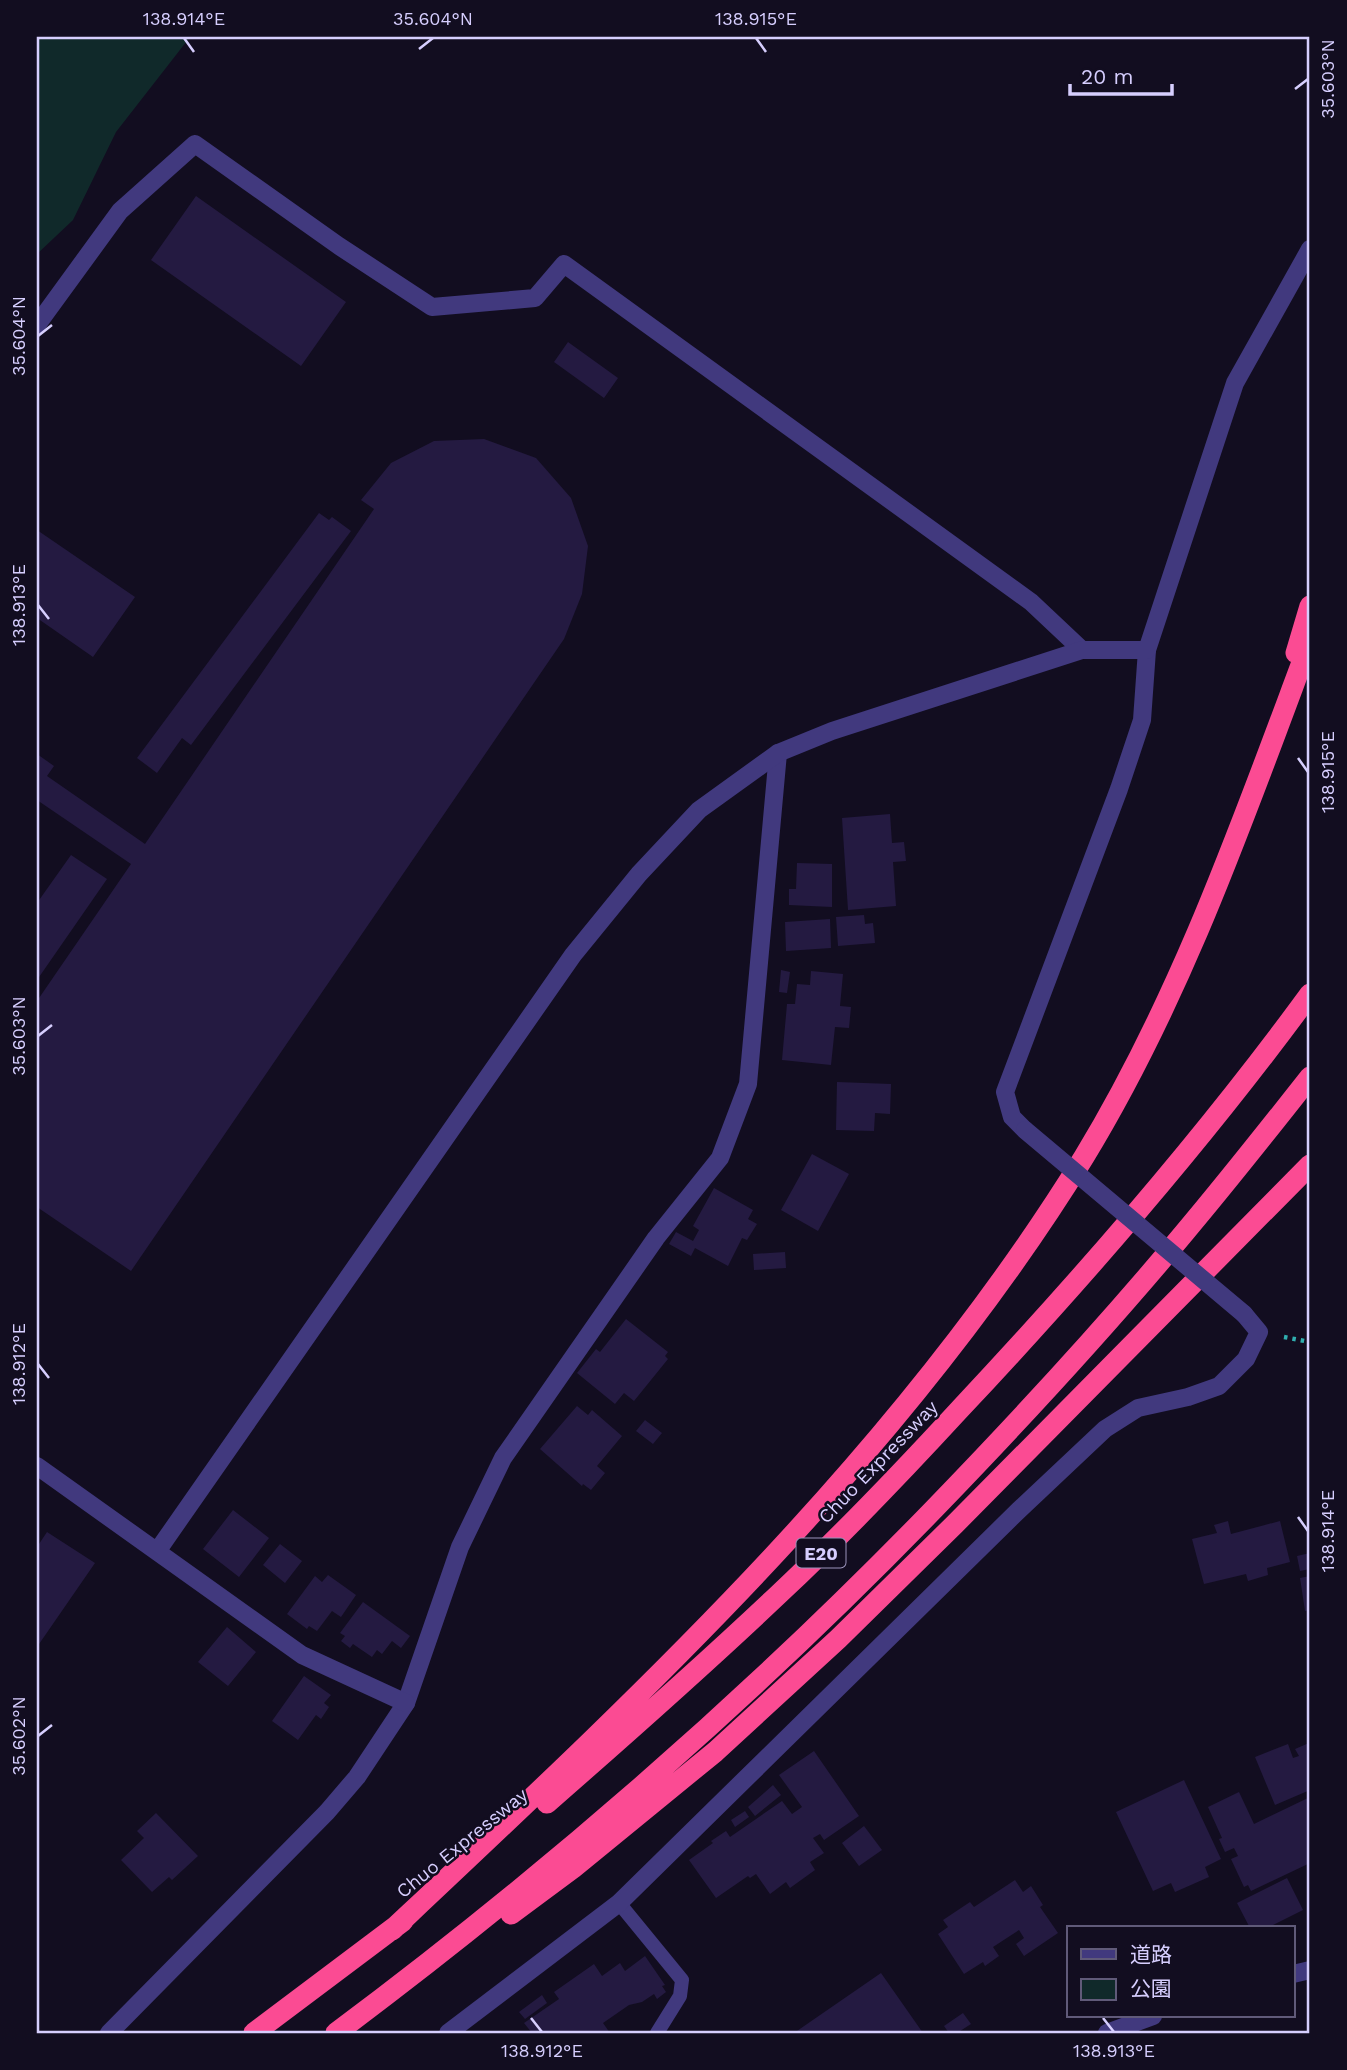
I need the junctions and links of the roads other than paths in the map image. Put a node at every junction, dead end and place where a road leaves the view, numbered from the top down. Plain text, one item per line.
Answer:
1 (1310, 249) edge
2 (37, 325) edge
3 (1310, 606) edge
4 (1310, 641) edge
5 (1082, 650) junction
6 (1147, 650) junction
7 (778, 753) junction
8 (1256, 786) junction
9 (1310, 994) edge
10 (1310, 1077) edge
11 (1310, 1165) edge
12 (37, 1466) edge
13 (158, 1550) junction
14 (406, 1703) junction
15 (619, 1903) junction
16 (392, 1930) junction
17 (1148, 2018) edge
18 (109, 2033) edge
19 (254, 2033) edge
20 (336, 2033) edge
21 (343, 2033) edge
22 (448, 2033) edge
23 (657, 2033) edge
24 (1107, 2033) edge

1 - 6 street
2 - 5 street
3 - 8 highway
4 - 8 highway
5 - 6 street
5 - 7 street
6 - 15 street, bridge
7 - 13 street
7 - 14 street
8 - 16 highway
9 - 16 highway, Chuo Expressway / E20
10 - 20 highway, E20
11 - 21 highway
12 - 13 street
13 - 14 street
14 - 18 street
15 - 22 street
15 - 23 lane
16 - 19 highway, Chuo Expressway / E20
17 - 24 street

